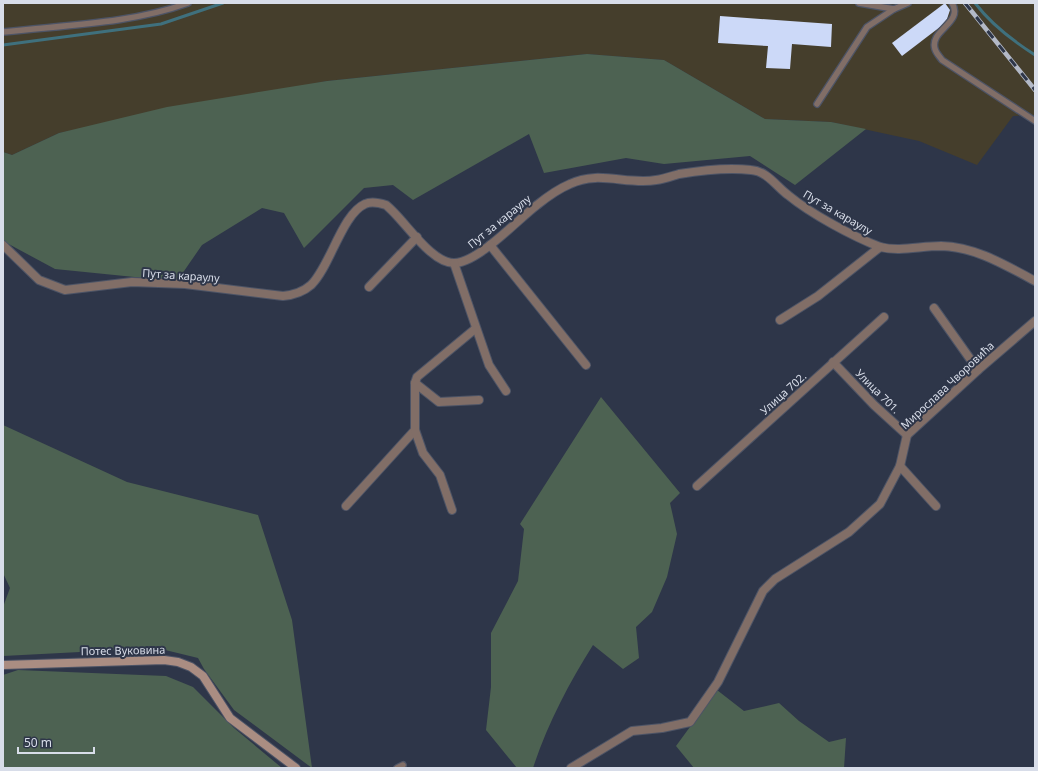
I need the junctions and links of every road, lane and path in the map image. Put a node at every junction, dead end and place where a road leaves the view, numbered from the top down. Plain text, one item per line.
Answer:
1 (188, 3) edge
2 (859, 3) edge
3 (908, 3) edge
4 (952, 3) edge
5 (894, 9) junction
6 (3, 32) edge
7 (817, 104) dead end
8 (1035, 121) edge
9 (417, 237) junction
10 (3, 245) edge
11 (490, 245) junction
12 (880, 247) junction
13 (454, 263) junction
14 (1035, 280) edge
15 (369, 287) dead end
16 (934, 308) dead end
17 (884, 317) dead end
18 (780, 320) dead end
19 (1035, 321) edge
20 (475, 329) junction
21 (834, 362) junction
22 (586, 365) dead end
23 (978, 370) junction
24 (415, 383) junction
25 (506, 391) dead end
26 (479, 400) dead end
27 (415, 430) junction
28 (907, 435) junction
29 (900, 466) junction
30 (697, 486) dead end
31 (346, 506) dead end
32 (936, 506) dead end
33 (452, 510) dead end
34 (3, 666) edge
35 (404, 765) dead end
36 (296, 768) edge
37 (397, 768) edge
38 (571, 768) edge

1 - 6 lane
2 - 5 lane
3 - 5 lane
4 - 8 lane
5 - 7 lane
9 - 10 street, Пут за караулу
9 - 13 street, Пут за караулу
9 - 15 street
11 - 12 street, Пут за караулу
11 - 13 street, Пут за караулу
11 - 22 street
12 - 14 street, Пут за караулу
12 - 18 street
13 - 20 street
16 - 23 street
17 - 21 street, Улица 702.
19 - 23 street, Мирослава Чворовића
20 - 24 street
20 - 25 street
21 - 28 street, Улица 701.
21 - 30 street, Улица 702.
23 - 28 street, Мирослава Чворовића
24 - 26 street
24 - 27 street
27 - 31 street
27 - 33 street
28 - 29 street, Мирослава Чворовића
29 - 32 street
29 - 38 street, Мирослава Чворовића
34 - 36 main road, Потес Вуковина
35 - 37 lane

